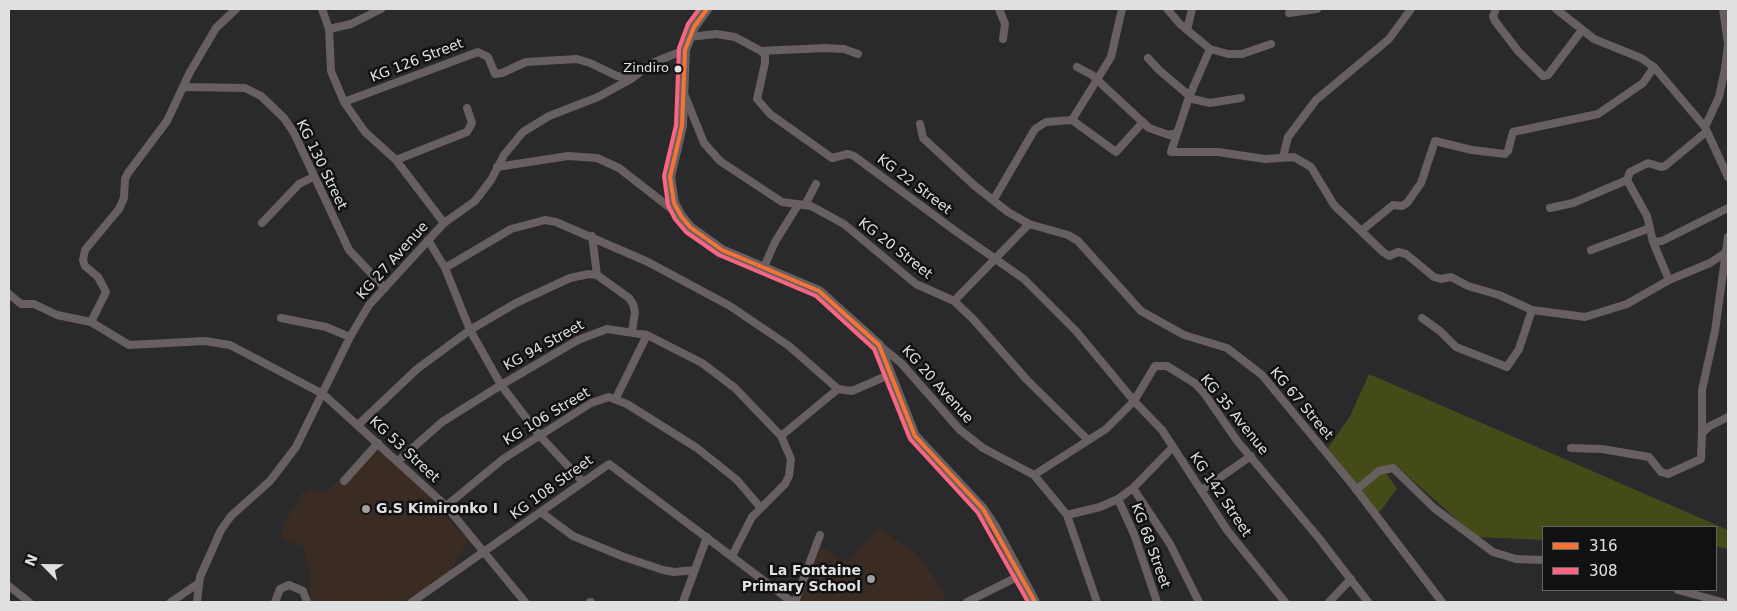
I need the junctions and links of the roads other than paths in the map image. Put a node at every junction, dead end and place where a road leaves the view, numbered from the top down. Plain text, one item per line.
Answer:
1 (236, 9) edge
2 (322, 9) edge
3 (381, 9) edge
4 (708, 9) edge
5 (999, 9) edge
6 (1122, 9) edge
7 (1167, 9) edge
8 (1192, 9) edge
9 (1318, 9) edge
10 (1410, 9) edge
11 (1496, 9) edge
12 (1556, 9) edge
13 (1723, 9) edge
14 (1289, 13) dead end
15 (328, 29) junction
16 (1187, 30) junction
17 (1582, 30) junction
18 (689, 37) junction
19 (1003, 39) dead end
20 (1271, 44) dead end
21 (1210, 49) junction
22 (685, 50) junction
23 (761, 52) junction
24 (1728, 53) edge
25 (858, 54) dead end
26 (1148, 58) dead end
27 (1077, 67) dead end
28 (1654, 68) junction
29 (631, 79) junction
30 (1096, 79) junction
31 (183, 88) junction
32 (685, 96) junction
33 (1189, 97) junction
34 (1241, 98) dead end
35 (344, 102) junction
36 (466, 108) dead end
37 (1072, 120) junction
38 (1143, 122) junction
39 (920, 124) dead end
40 (1706, 129) junction
41 (1177, 133) junction
42 (1283, 157) junction
43 (396, 160) junction
44 (497, 167) junction
45 (313, 177) junction
46 (1728, 178) edge
47 (1627, 180) junction
48 (816, 184) dead end
49 (994, 199) junction
50 (801, 205) junction
51 (1550, 208) dead end
52 (1728, 208) edge
53 (681, 216) junction
54 (262, 223) dead end
55 (444, 223) junction
56 (1028, 224) junction
57 (1650, 228) junction
58 (1361, 231) junction
59 (592, 236) junction
60 (1728, 237) edge
61 (428, 240) junction
62 (1654, 242) junction
63 (1592, 250) dead end
64 (1725, 253) junction
65 (998, 258) junction
66 (764, 266) junction
67 (444, 268) junction
68 (597, 275) junction
69 (1669, 280) junction
70 (385, 288) junction
71 (9, 294) edge
72 (954, 301) junction
73 (1532, 310) junction
74 (281, 318) dead end
75 (1422, 318) dead end
76 (92, 322) junction
77 (470, 330) junction
78 (632, 332) junction
79 (648, 335) junction
80 (350, 337) junction
81 (879, 345) junction
82 (891, 374) junction
83 (501, 384) junction
84 (838, 389) junction
85 (324, 394) junction
86 (616, 398) junction
87 (1134, 401) junction
88 (1728, 417) edge
89 (358, 425) junction
90 (1702, 433) junction
91 (540, 436) junction
92 (781, 436) junction
93 (1088, 440) junction
94 (378, 443) junction
95 (1173, 447) junction
96 (1571, 448) dead end
97 (1251, 456) junction
98 (398, 461) junction
99 (1034, 475) junction
100 (344, 481) dead end
101 (583, 482) junction
102 (1132, 488) junction
103 (1202, 490) junction
104 (1356, 490) junction
105 (1118, 498) junction
106 (446, 506) junction
107 (760, 507) junction
108 (542, 513) junction
109 (1067, 515) junction
110 (820, 536) dead end
111 (707, 537) junction
112 (483, 551) junction
113 (732, 556) junction
114 (1542, 560) edge
115 (695, 570) junction
116 (1021, 576) junction
117 (1351, 579) junction
118 (199, 583) junction
119 (9, 586) edge
120 (1682, 591) edge
121 (28, 602) edge
122 (171, 602) edge
123 (197, 602) edge
124 (275, 602) edge
125 (307, 602) edge
126 (412, 602) edge
127 (525, 602) edge
128 (683, 602) edge
129 (793, 602) edge
130 (967, 602) edge
131 (1035, 602) edge
132 (1097, 602) edge
133 (1157, 602) edge
134 (1199, 602) edge
135 (1285, 602) edge
136 (1329, 602) edge
137 (1368, 602) edge
138 (1442, 602) edge
139 (1722, 602) edge

1 - 31 street
2 - 15 street
3 - 15 street
4 - 18 main road
5 - 19 street
6 - 30 street
7 - 16 street
8 - 16 street
9 - 14 street
10 - 42 street
11 - 17 street
12 - 17 street
13 - 24 street
15 - 35 street
16 - 21 street
17 - 28 street
18 - 22 main road
18 - 23 street
20 - 21 street
21 - 33 street
22 - 29 street, KG 27 Avenue
22 - 32 main road
23 - 25 street
23 - 65 street, KG 22 Street
24 - 40 street
26 - 33 street
27 - 30 street
28 - 40 street
28 - 58 street
29 - 35 street, KG 126 Street
29 - 44 street, KG 27 Avenue
30 - 37 street
30 - 38 street
31 - 45 street, KG 130 Street
31 - 76 street
32 - 50 street, KG 20 Street
32 - 53 main road
33 - 34 street
33 - 41 street
35 - 43 street
36 - 43 street
37 - 38 street
37 - 49 street
38 - 41 street
39 - 49 street, KG 67 Street
40 - 46 street
40 - 47 street
41 - 42 street
42 - 58 street
43 - 55 street
44 - 53 street
44 - 55 street, KG 27 Avenue
45 - 54 street
45 - 70 street, KG 130 Street
47 - 51 street
47 - 57 street
48 - 50 street
49 - 56 street, KG 67 Street
50 - 66 street
50 - 72 street, KG 20 Street
52 - 62 street
53 - 66 main road
55 - 61 street, KG 27 Avenue
56 - 65 street
56 - 104 street, KG 67 Street
57 - 62 street
57 - 63 street
58 - 73 street
59 - 67 street
59 - 68 street
59 - 84 street
60 - 64 street
61 - 67 street
61 - 70 street, KG 27 Avenue
62 - 69 street
64 - 69 street
64 - 90 street
65 - 72 street
65 - 87 street, KG 22 Street
66 - 81 main road
67 - 77 street
68 - 77 street
68 - 78 street
69 - 73 street
70 - 80 street, KG 27 Avenue
71 - 76 street
72 - 93 street, KG 20 Street
73 - 75 street
74 - 80 street
76 - 85 street, KG 53 Street
77 - 83 street
77 - 89 street
78 - 79 street, KG 94 Street
78 - 83 street, KG 94 Street
79 - 86 street
79 - 92 street, KG 94 Street
80 - 85 street, KG 27 Avenue
81 - 82 main road
81 - 99 street, KG 20 Avenue
82 - 84 street
82 - 116 main road
83 - 91 street
83 - 98 street, KG 94 Street
84 - 92 street
85 - 89 street, KG 53 Street
85 - 118 street, KG 27 Avenue
86 - 91 street, KG 106 Street
86 - 107 street
87 - 93 street, KG 35 Avenue
87 - 95 street, KG 142 Street
87 - 97 street, KG 35 Avenue
88 - 90 street
89 - 94 street, KG 53 Street
90 - 96 street
91 - 101 street
91 - 106 street, KG 106 Street
92 - 107 street, KG 94 Street
93 - 99 street, KG 35 Avenue
94 - 98 street, KG 53 Street
94 - 100 street
95 - 102 street
95 - 103 street, KG 142 Street
97 - 103 street
97 - 117 street, KG 35 Avenue
98 - 106 street, KG 53 Street
99 - 109 street, KG 20 Avenue
101 - 108 street, KG 108 Street
101 - 111 street, KG 108 Street
102 - 105 street
102 - 134 street
103 - 135 street, KG 142 Street
104 - 114 street
104 - 138 street, KG 67 Street
105 - 109 street
105 - 133 street, KG 68 Street
106 - 112 street, KG 53 Street
107 - 113 street, KG 94 Street
108 - 112 street, KG 108 Street
108 - 115 street
109 - 132 street, KG 20 Avenue
110 - 129 street
111 - 113 street, KG 108 Street
111 - 115 street
112 - 126 street, KG 108 Street
112 - 127 street, KG 53 Street
113 - 129 street, KG 108 Street
115 - 128 street
116 - 130 street
116 - 131 main road
117 - 136 street
117 - 137 street, KG 35 Avenue
118 - 122 street
118 - 123 street, KG 27 Avenue
119 - 121 street
120 - 139 street
124 - 125 street

